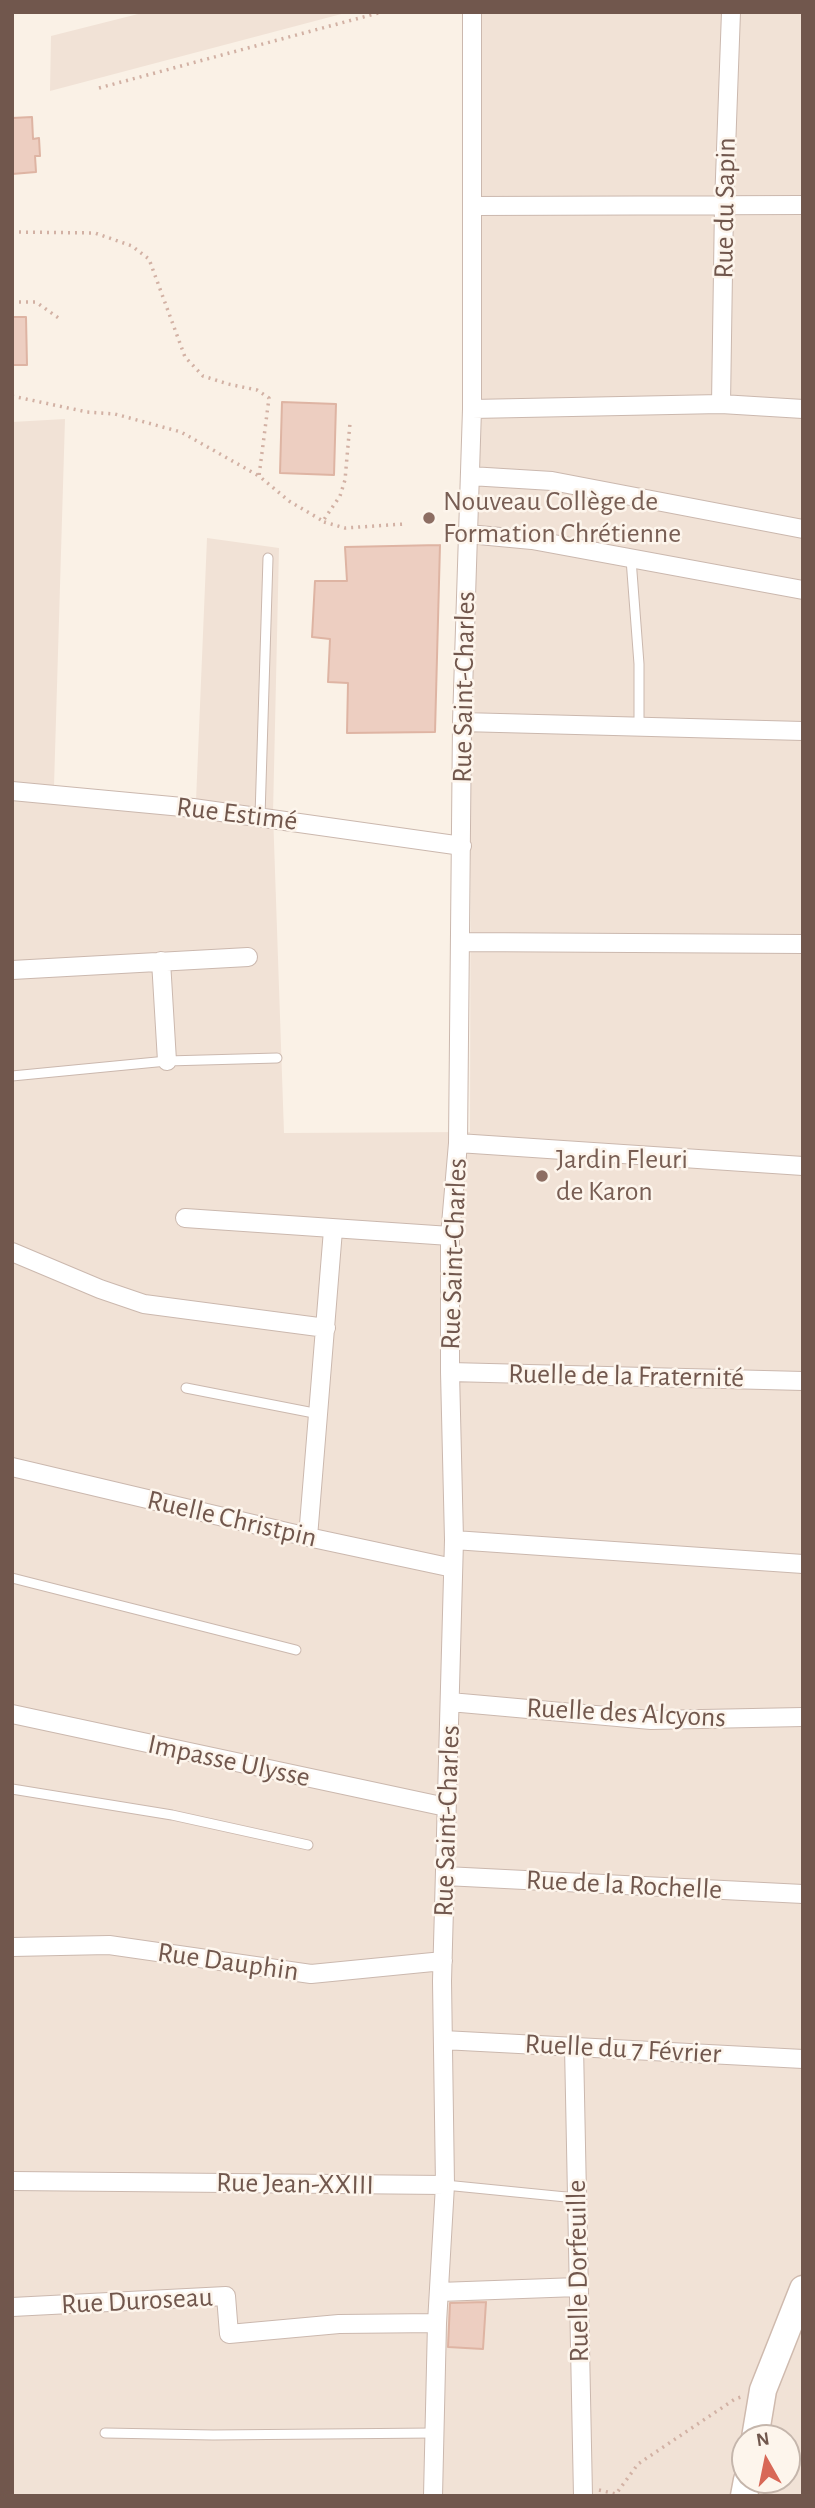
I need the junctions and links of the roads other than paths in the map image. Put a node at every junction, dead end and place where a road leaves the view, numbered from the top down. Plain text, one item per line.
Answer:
1 (472, 12) edge
2 (731, 12) edge
3 (724, 205) junction
4 (803, 205) edge
5 (473, 206) junction
6 (721, 404) junction
7 (472, 409) junction
8 (803, 409) edge
9 (470, 476) junction
10 (803, 529) edge
11 (468, 534) junction
12 (268, 558) dead end
13 (631, 559) junction
14 (803, 590) edge
15 (462, 722) junction
16 (639, 729) junction
17 (803, 731) edge
18 (12, 791) edge
19 (260, 816) junction
20 (462, 846) junction
21 (461, 942) junction
22 (803, 944) edge
23 (248, 957) dead end
24 (161, 961) junction
25 (12, 970) edge
26 (277, 1058) dead end
27 (167, 1061) junction
28 (12, 1076) edge
29 (458, 1143) junction
30 (803, 1166) edge
31 (185, 1217) dead end
32 (333, 1230) junction
33 (450, 1236) junction
34 (12, 1252) edge
35 (326, 1328) junction
36 (450, 1372) junction
37 (803, 1381) edge
38 (186, 1388) dead end
39 (319, 1414) junction
40 (12, 1467) edge
41 (308, 1537) junction
42 (454, 1540) junction
43 (803, 1564) edge
44 (453, 1568) junction
45 (12, 1578) edge
46 (296, 1650) dead end
47 (450, 1702) junction
48 (12, 1714) edge
49 (803, 1717) edge
50 (12, 1789) edge
51 (446, 1807) junction
52 (309, 1845) dead end
53 (444, 1876) junction
54 (803, 1894) edge
55 (12, 1947) edge
56 (443, 1961) junction
57 (443, 2040) junction
58 (574, 2046) junction
59 (803, 2059) edge
60 (12, 2181) edge
61 (445, 2185) junction
62 (576, 2198) junction
63 (578, 2287) junction
64 (803, 2289) edge
65 (439, 2292) junction
66 (12, 2307) edge
67 (437, 2323) junction
68 (757, 2424) edge
69 (106, 2433) dead end
70 (433, 2433) junction
71 (583, 2491) edge
72 (433, 2496) edge

1 - 5 street, Rue Saint-Charles
2 - 3 street, Rue du Sapin
3 - 4 street
3 - 5 street
3 - 6 street, Rue du Sapin
5 - 7 street, Rue Saint-Charles
6 - 7 street
6 - 8 street
7 - 9 street, Rue Saint-Charles
9 - 10 street
9 - 11 street, Rue Saint-Charles
11 - 13 street
11 - 15 street, Rue Saint-Charles
12 - 19 lane
13 - 14 street
13 - 16 lane
15 - 16 street
15 - 20 street, Rue Saint-Charles
16 - 17 street
18 - 19 street, Rue Estimé
19 - 20 street, Rue Estimé
20 - 21 street, Rue Saint-Charles
21 - 22 street
21 - 29 street, Rue Saint-Charles
23 - 24 street
24 - 25 street
24 - 27 street
26 - 27 lane
27 - 28 lane
29 - 30 street
29 - 33 street, Rue Saint-Charles
31 - 32 street
32 - 33 street
32 - 35 street
33 - 36 street, Rue Saint-Charles
34 - 35 street
35 - 39 street
36 - 37 street, Ruelle de la Fraternité
36 - 42 street, Rue Saint-Charles
38 - 39 lane
39 - 41 street
40 - 41 street, Ruelle Christpin
41 - 44 street, Ruelle Christpin
42 - 43 street
42 - 44 street, Rue Saint-Charles
44 - 47 street, Rue Saint-Charles
45 - 46 lane
47 - 49 street, Ruelle des Alcyons
47 - 51 street, Rue Saint-Charles
48 - 51 street, Impasse Ulysse
50 - 52 lane
51 - 53 street, Rue Saint-Charles
53 - 54 street, Rue de la Rochelle
53 - 56 street, Rue Saint-Charles
55 - 56 street, Rue Dauphin
56 - 57 street, Rue Saint-Charles
57 - 58 street, Ruelle du 7 Février
57 - 61 street, Rue Saint-Charles
58 - 59 street, Ruelle du 7 Février
58 - 62 street, Ruelle Dorfeuille
60 - 61 street, Rue Jean-XXIII
61 - 62 lane, Rue Jean-XXIII
61 - 65 street, Rue Saint-Charles
62 - 63 street, Ruelle Dorfeuille
63 - 65 street
63 - 71 street, Ruelle Dorfeuille
64 - 68 street
65 - 67 street, Rue Saint-Charles
66 - 67 street, Rue Duroseau
67 - 70 street, Rue Saint-Charles
69 - 70 lane
70 - 72 street, Rue Saint-Charles

